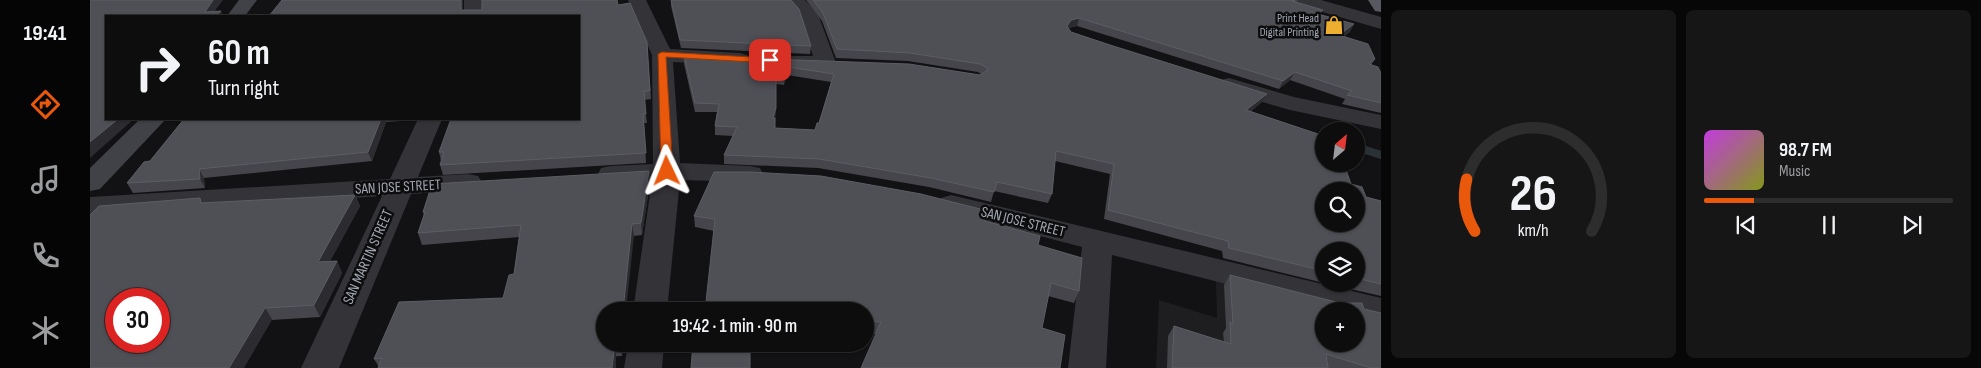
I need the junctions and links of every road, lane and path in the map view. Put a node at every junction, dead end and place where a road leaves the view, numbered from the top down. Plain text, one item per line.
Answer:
1 (248, 0) edge
2 (473, 0) edge
3 (637, 0) edge
4 (795, 0) edge
5 (1301, 0) edge
6 (1377, 0) edge
7 (1381, 7) edge
8 (237, 15) edge
9 (473, 15) edge
10 (1381, 23) edge
11 (662, 54) junction
12 (1208, 78) edge
13 (153, 120) edge
14 (430, 120) edge
15 (1381, 122) edge
16 (667, 171) junction
17 (778, 175) edge
18 (588, 176) edge
19 (498, 181) edge
20 (90, 183) edge
21 (399, 186) junction
22 (929, 198) edge
23 (90, 206) edge
24 (1098, 241) junction
25 (651, 302) edge
26 (1381, 311) edge
27 (645, 352) edge
28 (320, 368) edge
29 (643, 368) edge
30 (1087, 368) edge

1 - 8 main road
2 - 9 street
3 - 11 street
4 - 11 street
5 - 10 street
6 - 7 highway
11 - 16 street
12 - 15 street
13 - 20 main road
14 - 21 street, SAN MARTIN STREET
16 - 17 street
16 - 18 street
16 - 25 street
19 - 21 street, SAN JOSE STREET
21 - 23 street, SAN JOSE STREET
21 - 28 street, SAN MARTIN STREET
22 - 24 street, SAN JOSE STREET
24 - 26 street, SAN JOSE STREET
24 - 30 street
27 - 29 street

